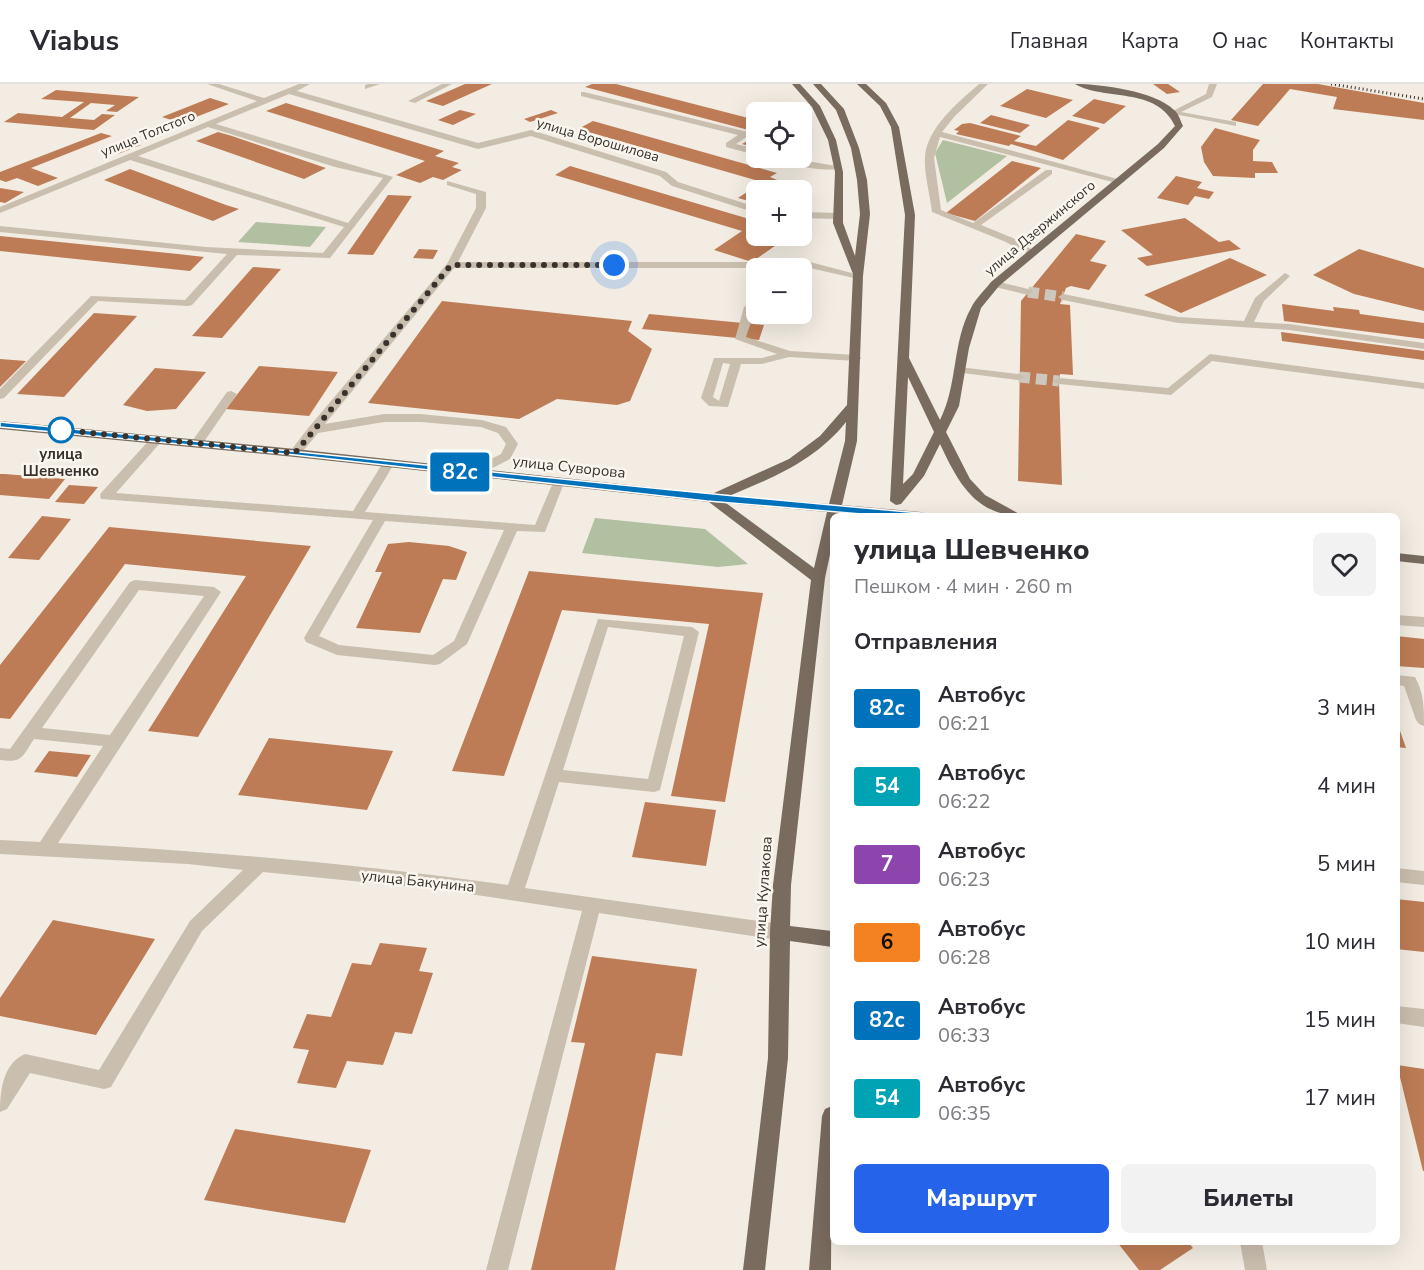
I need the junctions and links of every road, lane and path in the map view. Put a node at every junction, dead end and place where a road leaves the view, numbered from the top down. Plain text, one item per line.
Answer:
1 (211, 84) edge
2 (306, 84) edge
3 (448, 84) edge
4 (796, 84) edge
5 (817, 84) edge
6 (861, 84) edge
7 (984, 84) edge
8 (1079, 84) edge
9 (1213, 84) edge
10 (289, 90) junction
11 (584, 94) dead end
12 (264, 101) junction
13 (412, 101) dead end
14 (1173, 113) junction
15 (207, 124) junction
16 (1233, 124) dead end
17 (939, 134) junction
18 (746, 149) edge
19 (127, 156) junction
20 (812, 165) edge
21 (838, 167) junction
22 (1049, 172) dead end
23 (1120, 181) junction
24 (450, 183) dead end
25 (746, 207) edge
26 (0, 210) edge
27 (812, 215) edge
28 (838, 216) junction
29 (349, 226) junction
30 (973, 227) junction
31 (0, 229) edge
32 (236, 250) junction
33 (1031, 253) junction
34 (451, 265) junction
35 (746, 266) edge
36 (812, 268) edge
37 (858, 276) junction
38 (1285, 276) dead end
39 (995, 284) junction
40 (1028, 292) tunnel mouth
41 (1063, 297) tunnel mouth
42 (746, 318) edge
43 (1247, 326) junction
44 (1424, 346) edge
45 (789, 354) junction
46 (904, 357) junction
47 (856, 358) junction
48 (736, 362) dead end
49 (959, 370) junction
50 (1020, 377) tunnel mouth
51 (1059, 381) tunnel mouth
52 (1424, 386) edge
53 (231, 394) dead end
54 (0, 396) edge
55 (854, 402) junction
56 (0, 425) edge
57 (313, 430) junction
58 (940, 431) junction
59 (157, 439) junction
60 (196, 443) junction
61 (295, 453) junction
62 (388, 464) junction
63 (473, 473) junction
64 (558, 483) junction
65 (898, 497) junction
66 (712, 498) junction
67 (830, 513) edge
68 (834, 513) edge
69 (891, 513) edge
70 (1010, 513) edge
71 (357, 514) junction
72 (382, 516) junction
73 (512, 527) junction
74 (830, 530) edge
75 (1400, 557) edge
76 (1424, 560) edge
77 (818, 578) junction
78 (1400, 620) edge
79 (1424, 622) edge
80 (1400, 680) edge
81 (1424, 720) edge
82 (30, 733) junction
83 (114, 741) junction
84 (0, 754) edge
85 (553, 775) junction
86 (0, 846) edge
87 (45, 849) junction
88 (260, 864) junction
89 (1400, 875) edge
90 (1424, 878) edge
91 (515, 892) junction
92 (593, 903) junction
93 (779, 932) junction
94 (830, 939) edge
95 (1400, 1014) edge
96 (1424, 1017) edge
97 (0, 1102) edge
98 (830, 1142) edge
99 (1252, 1245) edge
100 (497, 1270) edge
101 (754, 1270) edge
102 (820, 1270) edge
103 (1256, 1270) edge

1 - 12 street
2 - 10 street, улица Толстого
3 - 13 street
4 - 21 main road
5 - 37 main road
6 - 46 main road
7 - 17 street
8 - 14 main road
9 - 14 street
10 - 12 street, улица Толстого
10 - 25 street, улица Ворошилова
11 - 18 street
12 - 15 street, улица Толстого
14 - 16 street
14 - 23 main road, улица Дзержинского
15 - 19 street, улица Толстого
15 - 29 street
17 - 23 street
17 - 30 street
19 - 26 street, улица Толстого
19 - 29 street
20 - 21 street
21 - 28 main road
22 - 30 street
23 - 33 main road, улица Дзержинского
24 - 34 street
27 - 28 street
28 - 37 main road
29 - 32 street
30 - 33 street
31 - 32 street
32 - 54 street
33 - 39 main road, улица Дзержинского
34 - 35 street
34 - 57 street
36 - 37 street
37 - 47 main road, улица Кулакова
38 - 43 street
39 - 40 street
39 - 49 main road, улица Дзержинского
41 - 43 street
42 - 45 street
43 - 44 street
45 - 47 street
45 - 48 street
46 - 58 main road
46 - 65 main road
47 - 55 main road, улица Кулакова
49 - 50 street
49 - 58 main road, улица Дзержинского
51 - 52 street
53 - 60 street
55 - 66 main road
55 - 68 main road, улица Кулакова
56 - 59 main road, улица Суворова
57 - 61 street
57 - 63 street
58 - 65 main road, улица Дзержинского
58 - 70 main road
59 - 60 main road, улица Суворова
59 - 71 street
60 - 61 main road, улица Суворова
61 - 62 main road, улица Суворова
62 - 63 main road, улица Суворова
62 - 71 street
63 - 64 main road, улица Суворова
64 - 66 main road, улица Суворова
64 - 73 street
65 - 69 main road
66 - 67 main road, улица Суворова
66 - 77 main road
71 - 72 street
72 - 73 street
72 - 73 street
74 - 77 main road, улица Кулакова
75 - 76 main road
77 - 93 main road, улица Кулакова
78 - 79 street
80 - 81 street
82 - 83 street
82 - 83 street
82 - 84 street
83 - 87 street
85 - 85 street
85 - 91 street
86 - 87 street, улица Бакунина
87 - 88 street, улица Бакунина
88 - 91 street, улица Бакунина
88 - 97 street
89 - 90 street
91 - 92 street, улица Бакунина
92 - 93 street, улица Бакунина
92 - 100 street
93 - 94 main road, улица Бакунина
93 - 101 main road, улица Кулакова
95 - 96 street
98 - 102 main road
99 - 103 street

